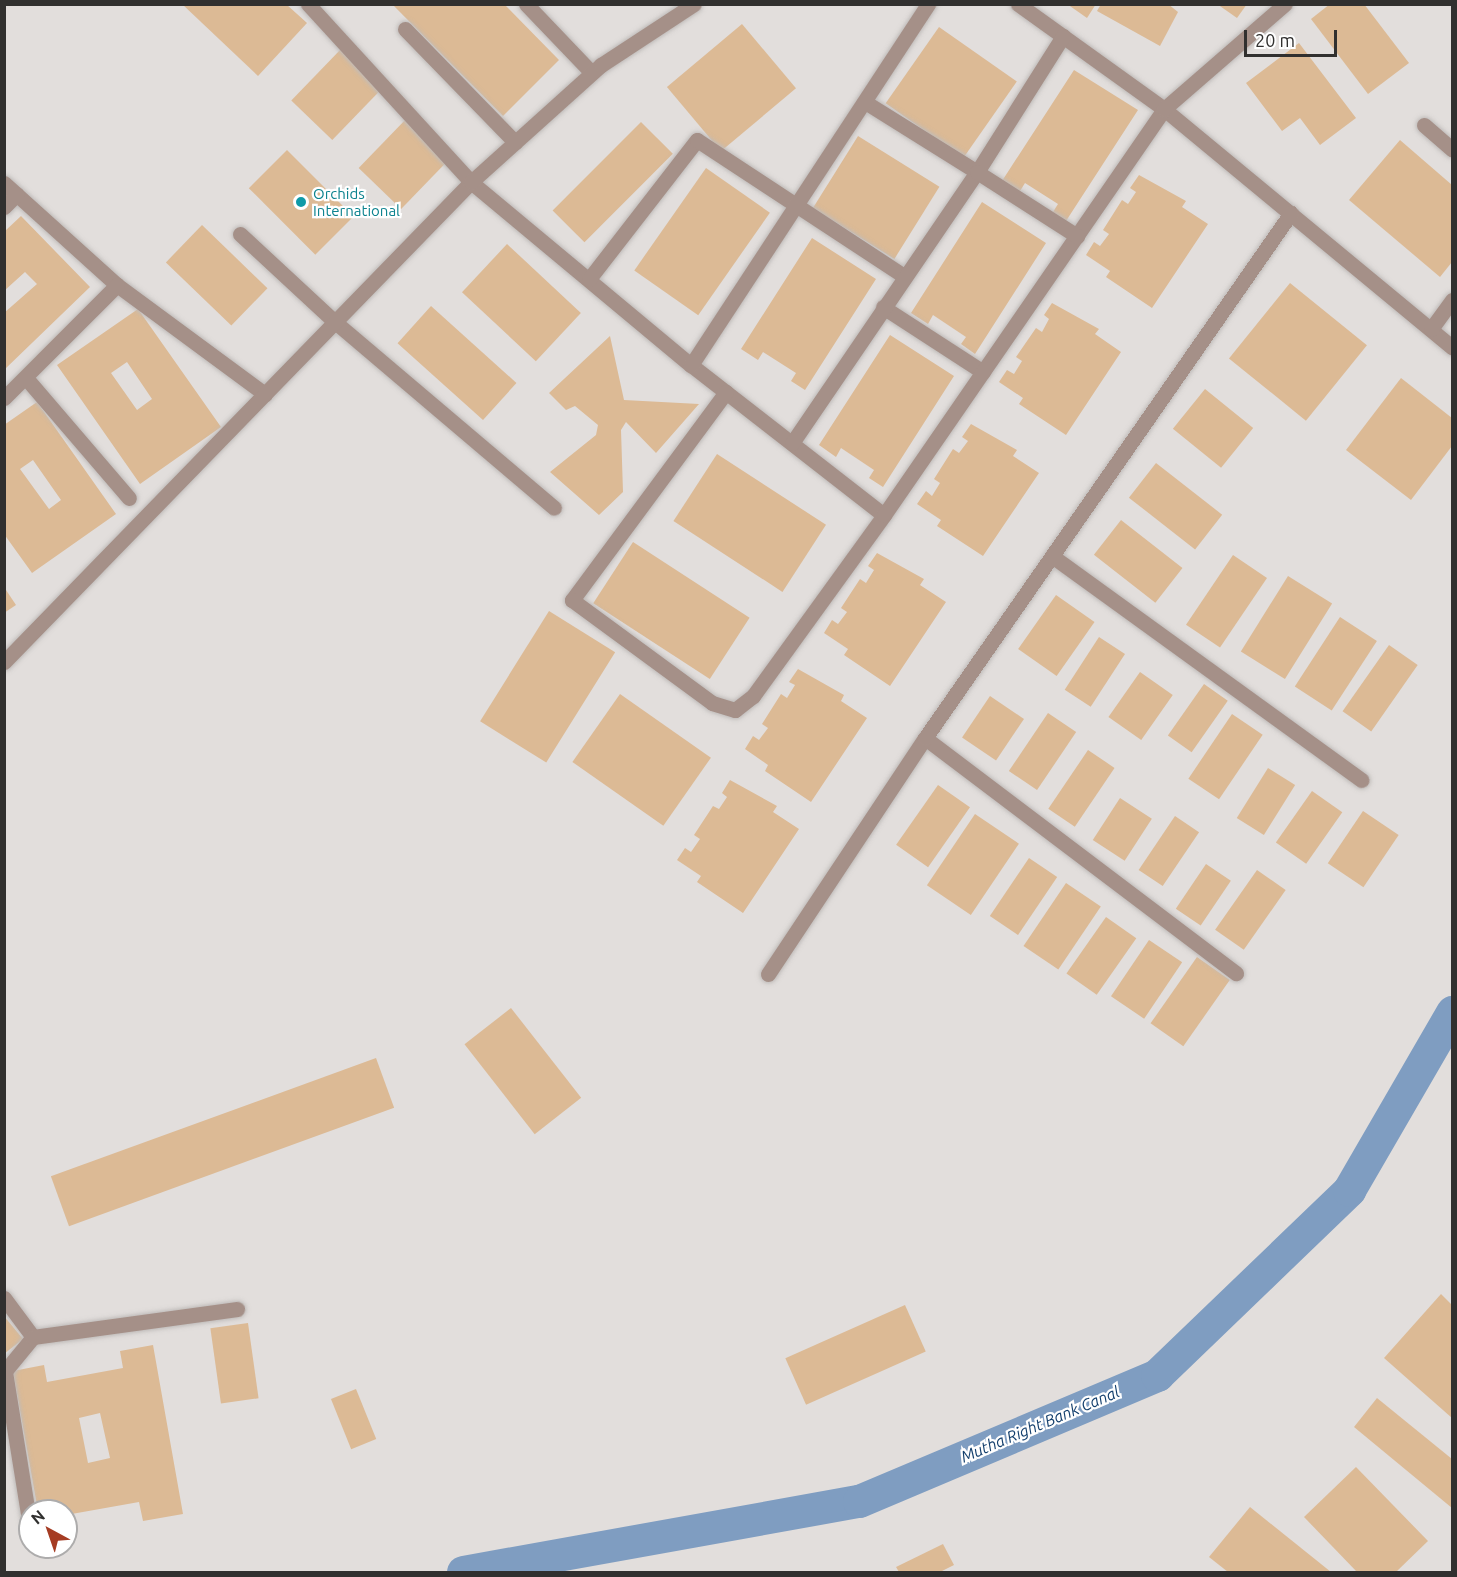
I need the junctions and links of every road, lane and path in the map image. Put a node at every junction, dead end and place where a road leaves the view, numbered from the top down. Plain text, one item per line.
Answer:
1 (308, 4) edge
2 (526, 4) edge
3 (694, 4) edge
4 (928, 4) edge
5 (1018, 4) edge
6 (1285, 4) edge
7 (405, 29) dead end
8 (1063, 36) junction
9 (592, 73) junction
10 (865, 102) junction
11 (1164, 109) junction
12 (1424, 125) dead end
13 (515, 142) junction
14 (1452, 149) edge
15 (977, 172) junction
16 (471, 182) junction
17 (4, 183) edge
18 (17, 194) junction
19 (797, 204) junction
20 (4, 207) edge
21 (1291, 213) junction
22 (240, 234) dead end
23 (1077, 236) junction
24 (904, 276) junction
25 (589, 279) junction
26 (117, 285) junction
27 (1452, 300) edge
28 (883, 307) junction
29 (335, 322) junction
30 (1431, 329) junction
31 (1452, 346) edge
32 (691, 364) junction
33 (983, 372) junction
34 (26, 378) junction
35 (726, 392) junction
36 (265, 394) junction
37 (4, 398) edge
38 (792, 442) junction
39 (129, 498) dead end
40 (554, 508) dead end
41 (884, 515) junction
42 (1053, 556) junction
43 (4, 662) edge
44 (925, 738) junction
45 (1361, 780) dead end
46 (1236, 973) dead end
47 (768, 974) dead end
48 (4, 1298) edge
49 (237, 1309) dead end
50 (33, 1337) junction
51 (26, 1499) edge

1 - 16 street
2 - 9 street
3 - 9 street
4 - 10 street
5 - 8 street
6 - 11 street
7 - 13 street
8 - 11 street
8 - 15 street
9 - 13 street
10 - 15 street
10 - 19 street
11 - 21 street
11 - 23 street
12 - 14 street
13 - 16 street
15 - 23 street
15 - 24 street
16 - 25 street
16 - 29 street
17 - 18 street
18 - 20 street
18 - 26 street
19 - 24 street
19 - 25 street
19 - 32 street
21 - 30 street
21 - 42 street
22 - 29 street
23 - 33 street
24 - 28 street
25 - 32 street
26 - 34 street
26 - 36 street
27 - 30 street
28 - 33 street
28 - 38 street
29 - 36 street
29 - 40 street
30 - 31 street
32 - 35 street
33 - 41 street
34 - 37 street
34 - 39 street
35 - 38 street
35 - 41 street
36 - 43 street
38 - 41 street
42 - 44 street
42 - 45 street
44 - 46 street
44 - 47 street
48 - 50 street
49 - 50 street
50 - 51 street

